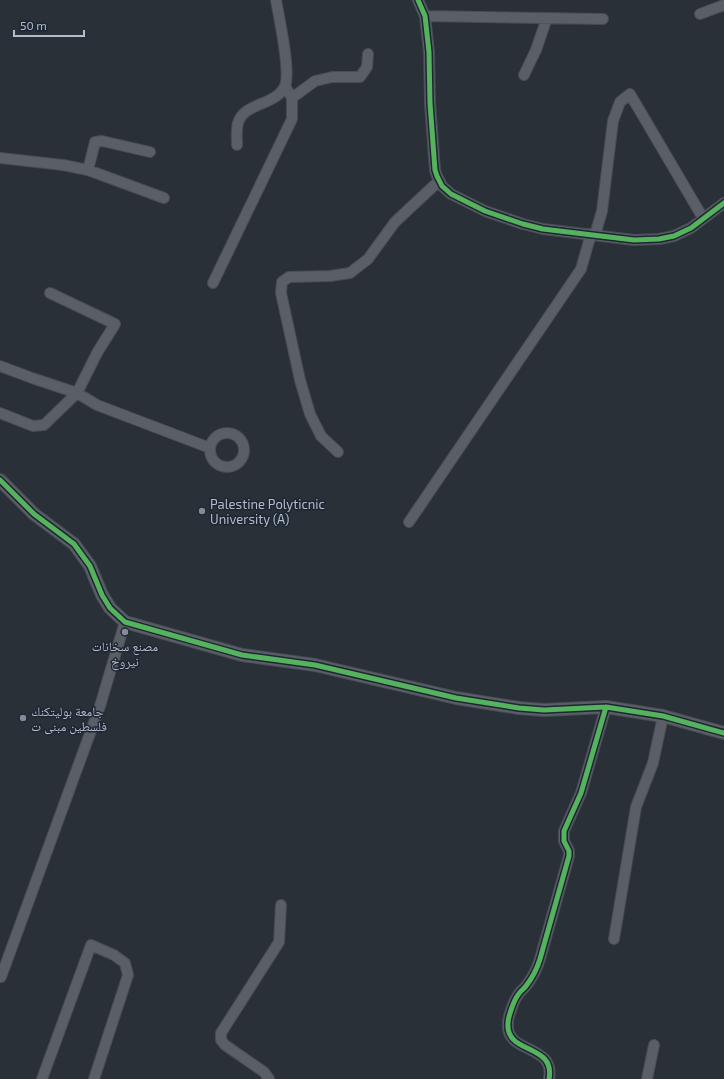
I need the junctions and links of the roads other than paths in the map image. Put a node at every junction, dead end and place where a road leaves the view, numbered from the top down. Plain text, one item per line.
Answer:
1 (276, 0) edge
2 (418, 0) edge
3 (724, 5) edge
4 (700, 14) dead end
5 (425, 16) junction
6 (547, 18) junction
7 (603, 19) dead end
8 (368, 54) dead end
9 (524, 75) dead end
10 (285, 86) junction
11 (292, 98) junction
12 (237, 145) dead end
13 (150, 152) dead end
14 (0, 158) edge
15 (88, 170) junction
16 (439, 181) junction
17 (164, 198) dead end
18 (724, 203) edge
19 (703, 218) junction
20 (593, 235) junction
21 (213, 284) dead end
22 (50, 293) dead end
23 (0, 366) edge
24 (78, 393) junction
25 (0, 413) edge
26 (210, 448) dead end
27 (338, 452) dead end
28 (1, 485) edge
29 (409, 522) dead end
30 (125, 622) junction
31 (606, 707) junction
32 (663, 716) junction
33 (724, 733) edge
34 (281, 905) dead end
35 (614, 939) dead end
36 (0, 977) edge
37 (654, 1045) dead end
38 (42, 1079) edge
39 (94, 1079) edge
40 (269, 1079) edge
41 (549, 1079) edge
42 (647, 1079) edge

1 - 10 street
2 - 5 street
3 - 4 street
5 - 6 street
5 - 16 street
6 - 7 street
6 - 9 street
8 - 11 street
10 - 11 street
10 - 12 street
11 - 21 street
13 - 15 street
14 - 15 street
15 - 17 street
16 - 20 street
16 - 27 street
18 - 19 street
19 - 20 street
19 - 20 street
20 - 29 street
22 - 24 street
23 - 24 street
24 - 25 street
24 - 26 street
28 - 30 street
30 - 31 street
30 - 36 street
31 - 32 street
31 - 41 street
32 - 33 street
32 - 35 street
34 - 40 street
37 - 42 street
38 - 39 street

